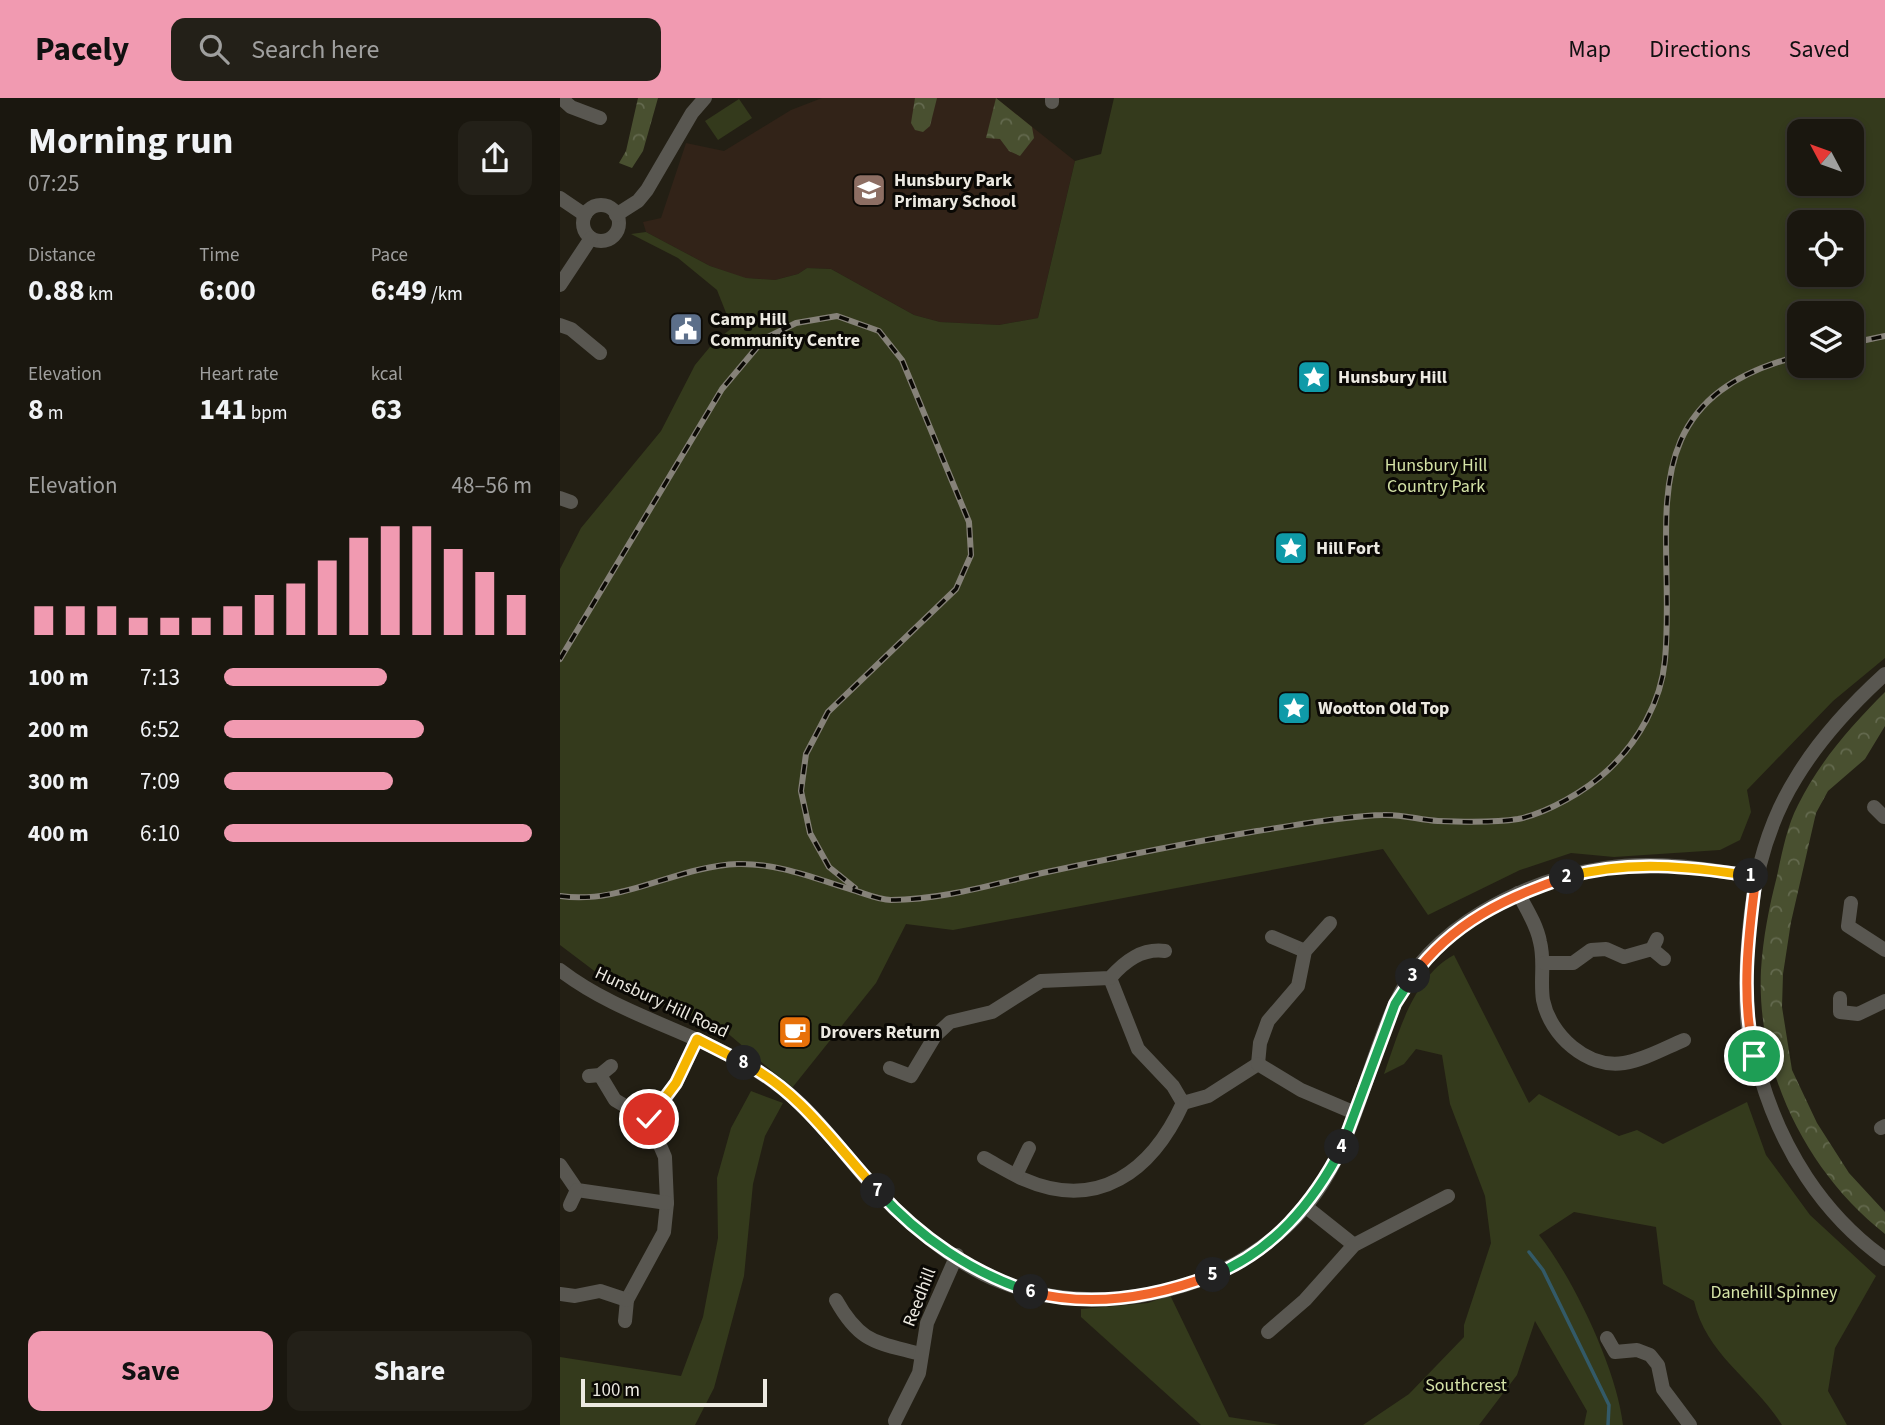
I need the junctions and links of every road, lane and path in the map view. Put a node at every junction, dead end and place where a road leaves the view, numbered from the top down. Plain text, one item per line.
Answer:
1 (561, 98) edge
2 (705, 98) edge
3 (600, 118) dead end
4 (560, 198) edge
5 (585, 215) junction
6 (616, 215) junction
7 (591, 238) junction
8 (560, 285) edge
9 (560, 324) edge
10 (600, 354) dead end
11 (1885, 674) edge
12 (1756, 877) junction
13 (1518, 893) junction
14 (1851, 903) dead end
15 (1330, 923) dead end
16 (1272, 937) dead end
17 (1885, 950) edge
18 (1165, 951) dead end
19 (1305, 951) junction
20 (1664, 959) dead end
21 (1544, 963) junction
22 (560, 971) edge
23 (1110, 978) junction
24 (1885, 1001) edge
25 (1839, 1012) dead end
26 (697, 1039) junction
27 (1679, 1047) dead end
28 (1258, 1064) junction
29 (890, 1068) dead end
30 (600, 1072) dead end
31 (1183, 1103) junction
32 (1355, 1113) junction
33 (649, 1119) junction
34 (1029, 1148) dead end
35 (984, 1158) dead end
36 (560, 1165) edge
37 (1016, 1175) junction
38 (577, 1190) junction
39 (1448, 1196) dead end
40 (667, 1203) junction
41 (570, 1205) dead end
42 (1305, 1206) junction
43 (1354, 1245) junction
44 (957, 1255) junction
45 (1885, 1259) edge
46 (560, 1294) edge
47 (627, 1300) junction
48 (836, 1300) dead end
49 (625, 1321) dead end
50 (1268, 1332) dead end
51 (1607, 1338) dead end
52 (920, 1354) junction
53 (896, 1424) edge
54 (1690, 1425) edge

1 - 3 street
2 - 6 street
4 - 5 street
5 - 6 street
5 - 7 street
6 - 7 street
7 - 8 street
9 - 10 street
11 - 12 street
12 - 13 street, Hunsbury Hill Road
12 - 45 street
13 - 21 street
13 - 32 street, Hunsbury Hill Road
14 - 17 street
15 - 19 street
16 - 19 street
18 - 23 street
19 - 28 street
20 - 21 street
21 - 27 street
22 - 26 street, Hunsbury Hill Road
23 - 29 street
23 - 31 street
24 - 25 street
26 - 33 street
26 - 44 street, Hunsbury Hill Road
28 - 31 street
28 - 32 street
30 - 33 street
31 - 37 street
32 - 42 street, Hunsbury Hill Road
33 - 40 street
34 - 37 street
35 - 37 street
36 - 38 street
38 - 40 street
38 - 41 street
39 - 43 street
40 - 47 street
42 - 43 street
42 - 44 street, Hunsbury Hill Road
43 - 50 street
44 - 52 street, Reedhill
46 - 47 street
47 - 49 street
48 - 52 street, Reedhill
51 - 54 street
52 - 53 street, Reedhill

